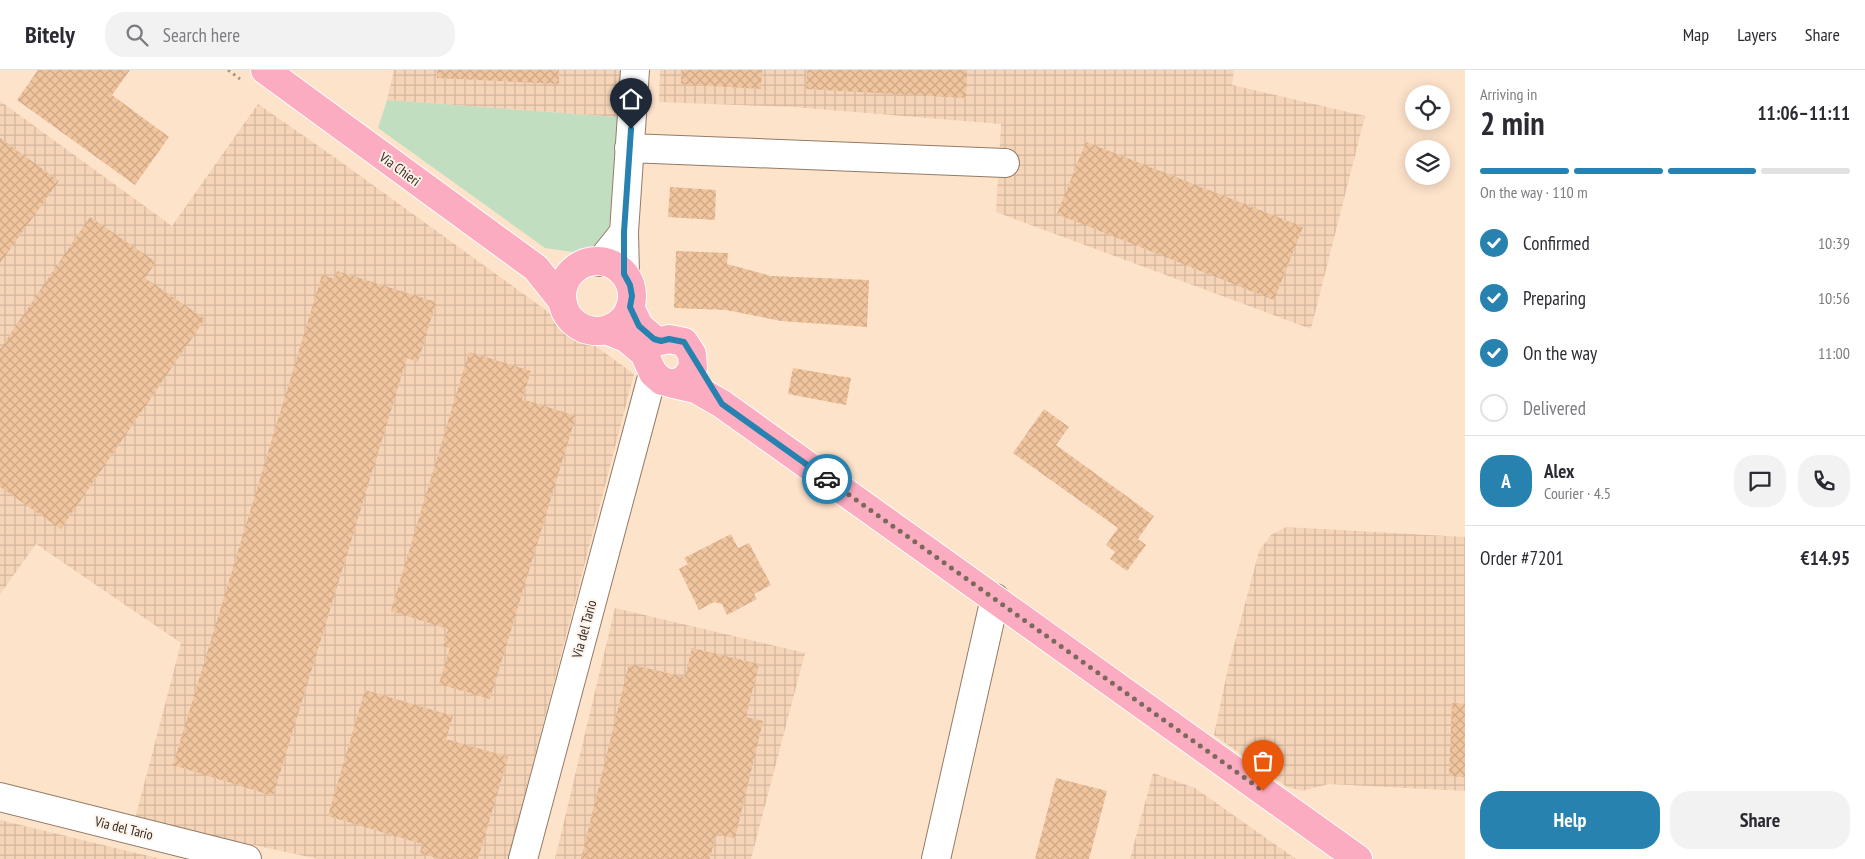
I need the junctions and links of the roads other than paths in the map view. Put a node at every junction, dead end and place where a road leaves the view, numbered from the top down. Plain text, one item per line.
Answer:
1 (265, 70) edge
2 (635, 70) edge
3 (629, 148) junction
4 (1005, 163) dead end
5 (624, 232) junction
6 (600, 262) junction
7 (536, 268) junction
8 (573, 270) junction
9 (624, 274) junction
10 (563, 302) junction
11 (630, 307) junction
12 (606, 330) junction
13 (692, 354) junction
14 (658, 384) junction
15 (722, 404) junction
16 (995, 598) junction
17 (0, 797) edge
18 (247, 859) edge
19 (523, 859) edge
20 (936, 859) edge
21 (1358, 859) edge

1 - 7 main road, Via Chieri
2 - 3 street
3 - 4 street
3 - 5 street
5 - 6 street
5 - 9 street
6 - 8 main road
6 - 9 main road
7 - 8 main road
7 - 10 main road, Via Chieri
8 - 10 main road
9 - 11 main road
10 - 12 main road, Via Chieri
11 - 12 main road
11 - 13 main road
12 - 14 main road, Via Chieri
13 - 14 main road
13 - 15 main road
14 - 15 main road
14 - 19 street, Via del Tario
15 - 16 main road
16 - 20 street
16 - 21 main road
17 - 18 street, Via del Tario

